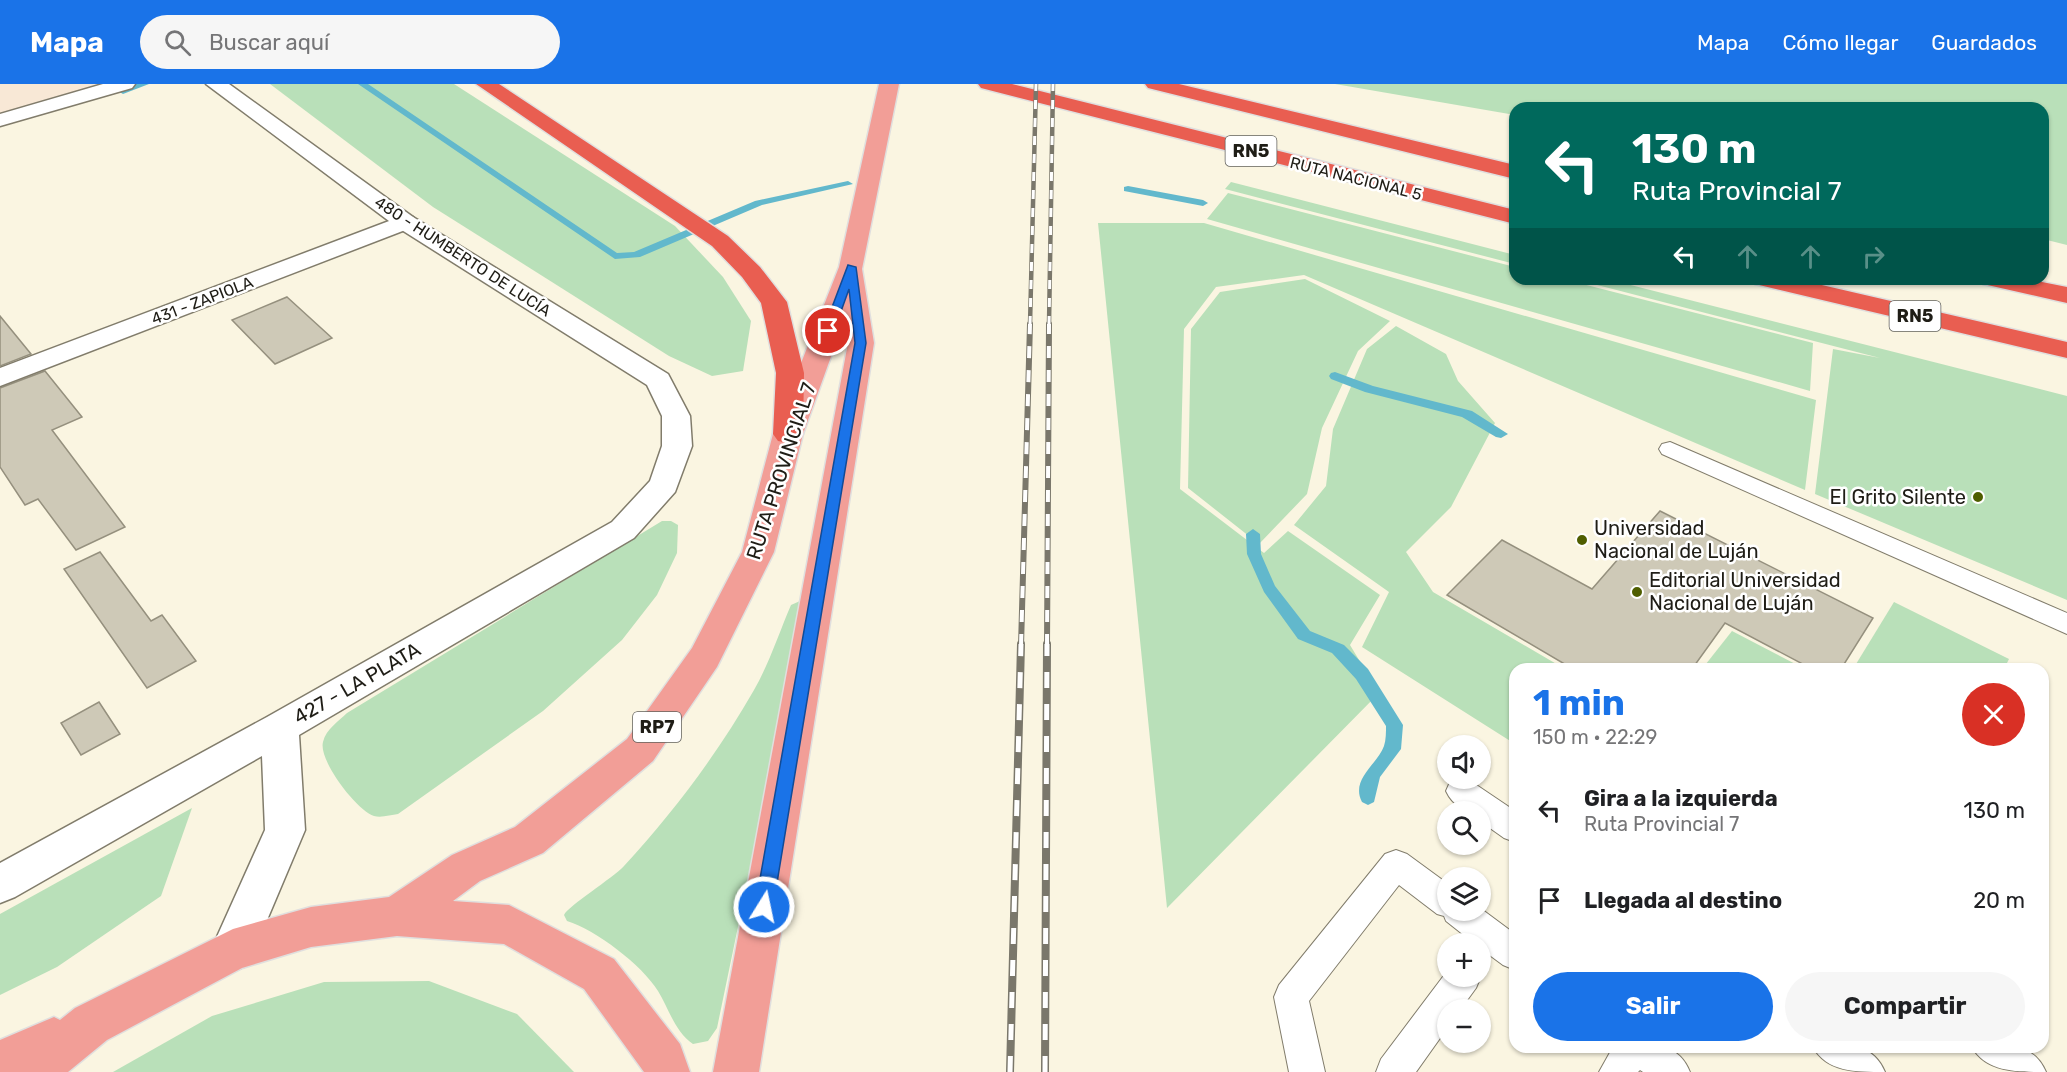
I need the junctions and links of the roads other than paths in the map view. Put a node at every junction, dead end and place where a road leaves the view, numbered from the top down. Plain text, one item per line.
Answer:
1 (125, 84) edge
2 (216, 84) edge
3 (486, 84) edge
4 (988, 84) edge
5 (1155, 84) edge
6 (889, 86) edge
7 (0, 120) edge
8 (1509, 171) edge
9 (1509, 216) edge
10 (405, 222) junction
11 (851, 267) junction
12 (1790, 285) edge
13 (2020, 285) edge
14 (2067, 295) edge
15 (2067, 350) edge
16 (0, 378) edge
17 (788, 434) junction
18 (678, 446) joint
19 (1670, 449) dead end
20 (2067, 624) edge
21 (280, 728) junction
22 (1461, 790) dead end
23 (1509, 824) edge
24 (0, 884) edge
25 (1437, 895) edge
26 (397, 916) junction
27 (1468, 921) edge
28 (1496, 948) edge
29 (233, 950) junction
30 (1456, 987) edge
31 (91, 1024) junction
32 (1630, 1053) edge
33 (1647, 1053) edge
34 (1840, 1053) edge
35 (1999, 1053) edge
36 (0, 1064) edge
37 (32, 1072) edge
38 (667, 1072) edge
39 (736, 1072) edge
40 (1307, 1072) edge
41 (1394, 1072) edge
42 (1617, 1072) edge
43 (1672, 1072) edge
44 (1867, 1072) edge
45 (2028, 1072) edge

1 - 7 street
2 - 10 street, 480 - HUMBERTO DE LUCÍA
3 - 17 highway
4 - 9 highway, RUTA NACIONAL 5 / RN5
5 - 8 highway, RN5
6 - 11 main road, RUTA PROVINCIAL 7 / RP7
10 - 16 street, 431 - ZAPIOLA
10 - 18 street, 480 - HUMBERTO DE LUCÍA
11 - 17 main road, RUTA PROVINCIAL 7 / RP7
11 - 39 main road, RUTA PROVINCIAL 7 / RP7
12 - 15 highway, RN5
13 - 14 highway
17 - 26 main road, RUTA PROVINCIAL 7 / RP7
18 - 21 street, 427 - LA PLATA
19 - 20 lane
21 - 24 street, 427 - LA PLATA
21 - 29 street
22 - 23 lane
25 - 40 lane
26 - 29 main road, RP7
26 - 38 main road, RP7
27 - 28 lane
29 - 31 main road, RP7
30 - 41 lane
31 - 36 main road
31 - 37 main road, RP7
32 - 42 lane
33 - 43 lane
34 - 44 lane
35 - 45 lane

